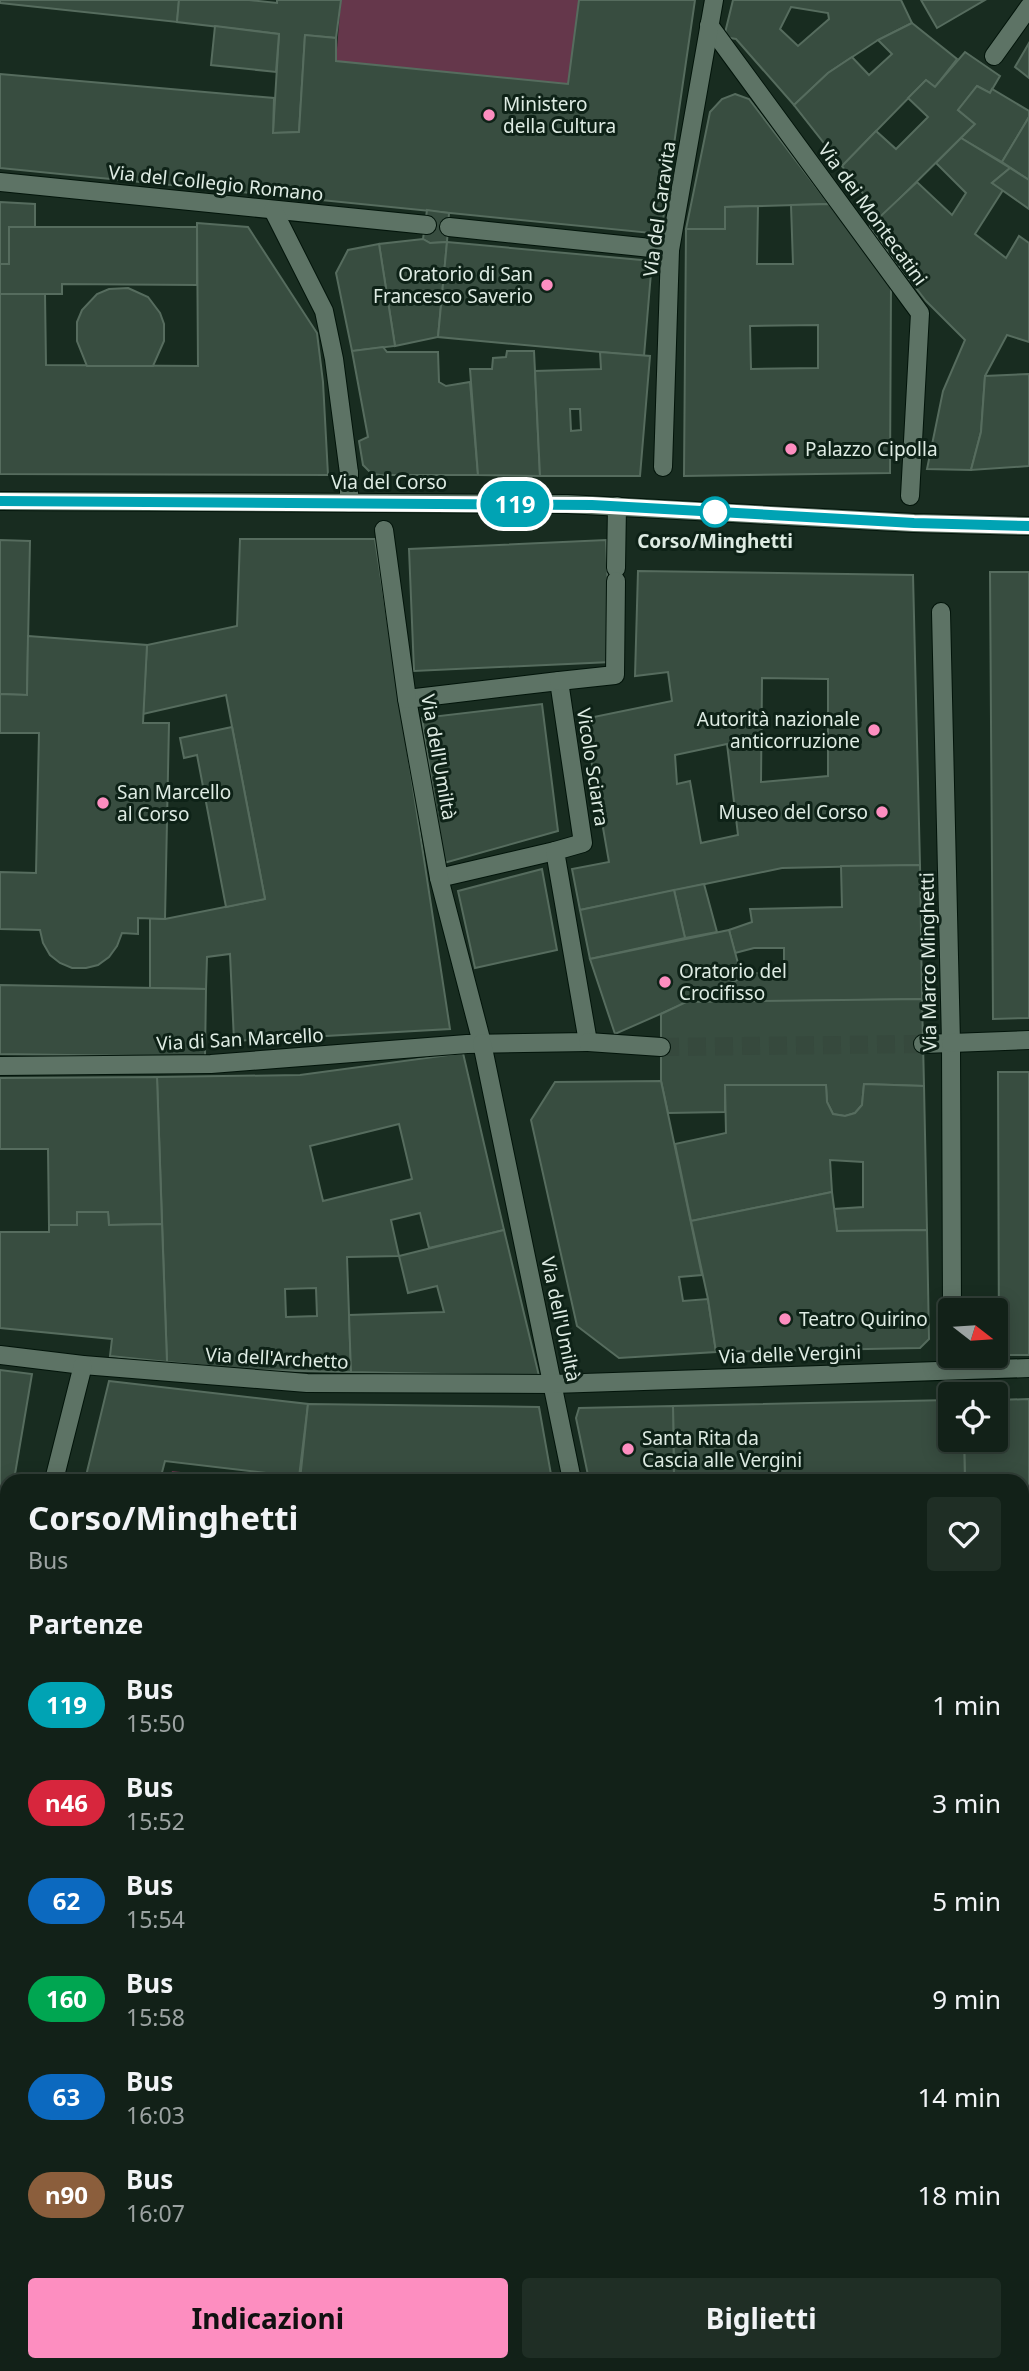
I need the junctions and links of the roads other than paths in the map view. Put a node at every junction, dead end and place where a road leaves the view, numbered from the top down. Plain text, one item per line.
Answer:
1 (714, 0) edge
2 (1029, 7) edge
3 (709, 25) junction
4 (994, 56) dead end
5 (0, 182) edge
6 (273, 210) junction
7 (427, 225) dead end
8 (449, 227) dead end
9 (670, 250) junction
10 (663, 467) dead end
11 (910, 496) dead end
12 (0, 501) edge
13 (349, 503) junction
14 (617, 506) junction
15 (1029, 526) edge
16 (384, 530) dead end
17 (941, 612) dead end
18 (559, 681) junction
19 (407, 699) junction
20 (555, 851) junction
21 (439, 878) junction
22 (1029, 1040) edge
23 (587, 1042) junction
24 (482, 1043) junction
25 (951, 1043) junction
26 (923, 1044) tunnel mouth
27 (661, 1046) tunnel mouth
28 (0, 1066) edge
29 (952, 1298) edge
30 (0, 1354) edge
31 (938, 1364) edge
32 (83, 1365) junction
33 (1008, 1367) edge
34 (1029, 1368) edge
35 (553, 1384) junction
36 (56, 1474) edge
37 (571, 1474) edge

1 - 3 street, Via del Caravita
2 - 4 street
3 - 9 street, Via del Caravita
3 - 11 street, Via dei Montecatini
5 - 6 street, Via del Collegio Romano
6 - 7 street, Via del Collegio Romano
6 - 13 street
8 - 9 street
9 - 10 street, Via del Caravita
12 - 13 street, Via del Corso
13 - 14 street, Via del Corso
14 - 15 street, Via del Corso
14 - 18 street
16 - 19 street, Via dell'Umiltà
17 - 25 street, Via Marco Minghetti
18 - 19 street
18 - 20 street, Vicolo Sciarra
19 - 21 street, Via dell'Umiltà
20 - 21 street
20 - 23 street
21 - 24 street, Via dell'Umiltà
22 - 25 street
23 - 24 street, Via di San Marcello
23 - 27 street, Via di San Marcello
24 - 28 street, Via di San Marcello
24 - 35 street, Via dell'Umiltà
25 - 26 street
25 - 29 street, Via Marco Minghetti
30 - 32 street, Via dell'Archetto
31 - 35 street, Via delle Vergini
32 - 35 street, Via dell'Archetto
32 - 36 street
33 - 34 street, Via delle Vergini
35 - 37 street, Via dell'Umiltà

